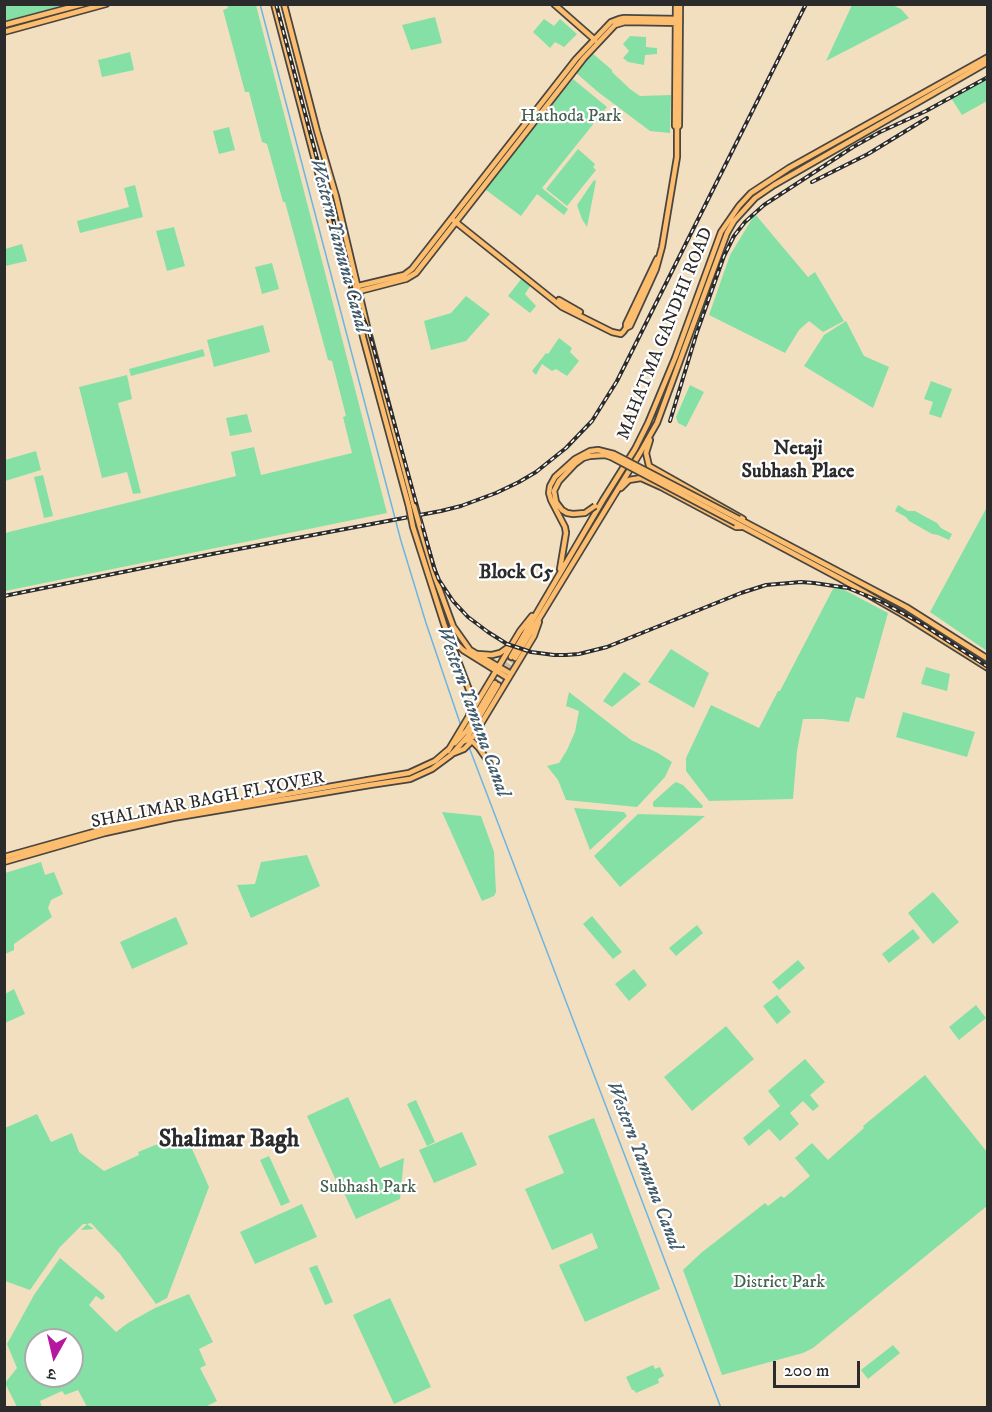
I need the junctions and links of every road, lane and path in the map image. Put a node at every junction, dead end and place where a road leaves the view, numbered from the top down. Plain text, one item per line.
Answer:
1 (83, 4) edge
2 (106, 4) edge
3 (274, 4) edge
4 (284, 4) edge
5 (554, 4) edge
6 (678, 4) edge
7 (678, 21) junction
8 (4, 25) edge
9 (4, 32) edge
10 (588, 34) junction
11 (599, 34) junction
12 (596, 41) junction
13 (987, 59) edge
14 (903, 107) junction
15 (455, 220) junction
16 (355, 277) junction
17 (368, 286) junction
18 (355, 290) junction
19 (361, 302) junction
20 (379, 384) junction
21 (655, 426) junction
22 (659, 472) junction
23 (653, 483) junction
24 (614, 495) junction
25 (603, 500) junction
26 (737, 521) junction
27 (745, 525) junction
28 (559, 575) junction
29 (870, 588) junction
30 (867, 594) junction
31 (543, 608) junction
32 (448, 634) junction
33 (511, 645) junction
34 (971, 648) junction
35 (476, 654) junction
36 (967, 654) junction
37 (513, 658) tunnel mouth
38 (987, 659) edge
39 (987, 668) edge
40 (498, 669) junction
41 (510, 676) junction
42 (497, 684) tunnel mouth
43 (469, 716) junction
44 (468, 735) junction
45 (461, 738) junction
46 (449, 753) junction
47 (490, 764) dead end
48 (369, 782) junction
49 (4, 859) edge

1 - 8 main road
2 - 9 main road
3 - 18 main road
4 - 16 main road
5 - 10 main road
6 - 7 main road
7 - 11 main road
7 - 12 main road
7 - 15 main road
10 - 11 main road
10 - 12 main road
11 - 12 main road
12 - 15 main road
13 - 14 main road
14 - 21 main road, MAHATMA GANDHI ROAD
14 - 25 main road, MAHATMA GANDHI ROAD
15 - 17 main road
16 - 17 main road
16 - 18 main road
17 - 18 main road
17 - 19 main road
18 - 19 main road
18 - 20 main road
19 - 20 main road
20 - 32 main road, bridge
20 - 35 main road, bridge
21 - 22 main road
21 - 24 main road, MAHATMA GANDHI ROAD
22 - 23 main road
22 - 27 main road
23 - 24 main road
23 - 27 main road
24 - 31 main road, MAHATMA GANDHI ROAD
25 - 26 main road, bridge
25 - 28 main road, MAHATMA GANDHI ROAD
26 - 27 main road
26 - 28 main road, bridge
27 - 29 main road
27 - 30 main road
28 - 31 main road, MAHATMA GANDHI ROAD
29 - 30 main road
29 - 34 main road
30 - 36 main road
31 - 33 main road
31 - 37 main road
31 - 41 main road
32 - 40 main road
32 - 43 main road
33 - 35 main road
33 - 40 main road
34 - 36 main road
34 - 38 main road
35 - 40 main road
36 - 39 main road
40 - 41 main road
40 - 43 main road
41 - 44 main road
42 - 44 main road
43 - 44 main road
44 - 45 main road
44 - 45 main road
44 - 46 main road
44 - 47 main road
45 - 46 main road
45 - 46 main road
46 - 48 main road, SHALIMAR BAGH FLYOVER
46 - 48 main road, SHALIMAR BAGH FLYOVER
48 - 49 main road, SHALIMAR BAGH FLYOVER, bridge

